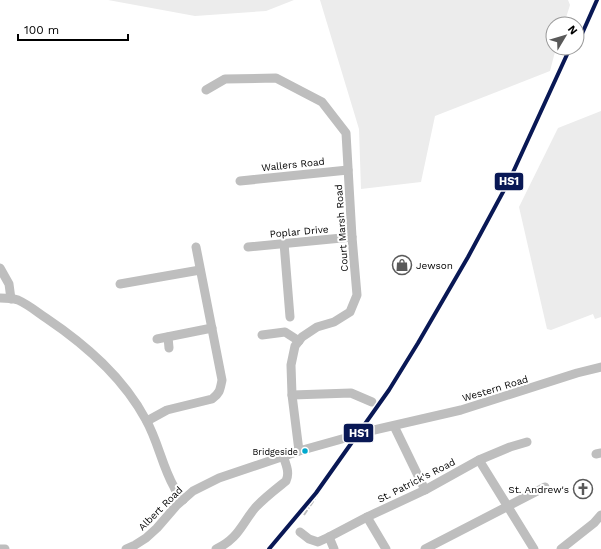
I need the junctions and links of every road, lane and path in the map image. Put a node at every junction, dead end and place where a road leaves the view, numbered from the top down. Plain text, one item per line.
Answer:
1 (206, 90) dead end
2 (348, 170) junction
3 (240, 181) dead end
4 (352, 237) junction
5 (284, 243) junction
6 (196, 247) dead end
7 (248, 247) dead end
8 (0, 268) edge
9 (200, 270) junction
10 (120, 284) dead end
11 (0, 298) edge
12 (11, 298) junction
13 (290, 317) dead end
14 (212, 328) junction
15 (262, 335) dead end
16 (168, 337) junction
17 (157, 339) dead end
18 (299, 341) junction
19 (169, 348) dead end
20 (601, 367) edge
21 (292, 395) junction
22 (372, 402) dead end
23 (147, 422) junction
24 (394, 426) junction
25 (527, 442) dead end
26 (299, 451) junction
27 (283, 456) junction
28 (479, 460) junction
29 (545, 488) dead end
30 (425, 490) junction
31 (183, 500) junction
32 (508, 507) junction
33 (601, 515) edge
34 (367, 517) junction
35 (300, 532) dead end
36 (329, 537) junction
37 (0, 549) edge
38 (5, 549) edge
39 (126, 549) edge
40 (216, 549) edge
41 (334, 549) edge
42 (386, 549) edge
43 (425, 549) edge
44 (534, 549) edge
45 (561, 549) edge

1 - 2 street, Court Marsh Road
2 - 3 street, Wallers Road
2 - 4 street, Court Marsh Road
4 - 5 street, Poplar Drive
4 - 18 street, Court Marsh Road
5 - 7 street, Poplar Drive
5 - 13 street
6 - 9 street
8 - 12 street
9 - 10 street
9 - 14 street
11 - 12 street
12 - 23 street
14 - 16 street
14 - 23 street
15 - 18 street
16 - 17 street
16 - 19 street
18 - 21 street
20 - 24 street, Western Road
21 - 22 street
21 - 26 street
23 - 31 street
24 - 26 street, Albert Road
24 - 30 street
25 - 28 street, St. Patrick's Road
26 - 27 street, Albert Road
27 - 31 street, Albert Road
27 - 40 street
28 - 30 street, St. Patrick's Road
28 - 32 street
29 - 32 street
30 - 34 street, St. Patrick's Road
31 - 39 street, Albert Road
32 - 43 street
32 - 44 street
33 - 45 street
34 - 36 street, St. Patrick's Road
34 - 42 street
35 - 36 street, St. Patrick's Road
36 - 41 street
37 - 38 street

